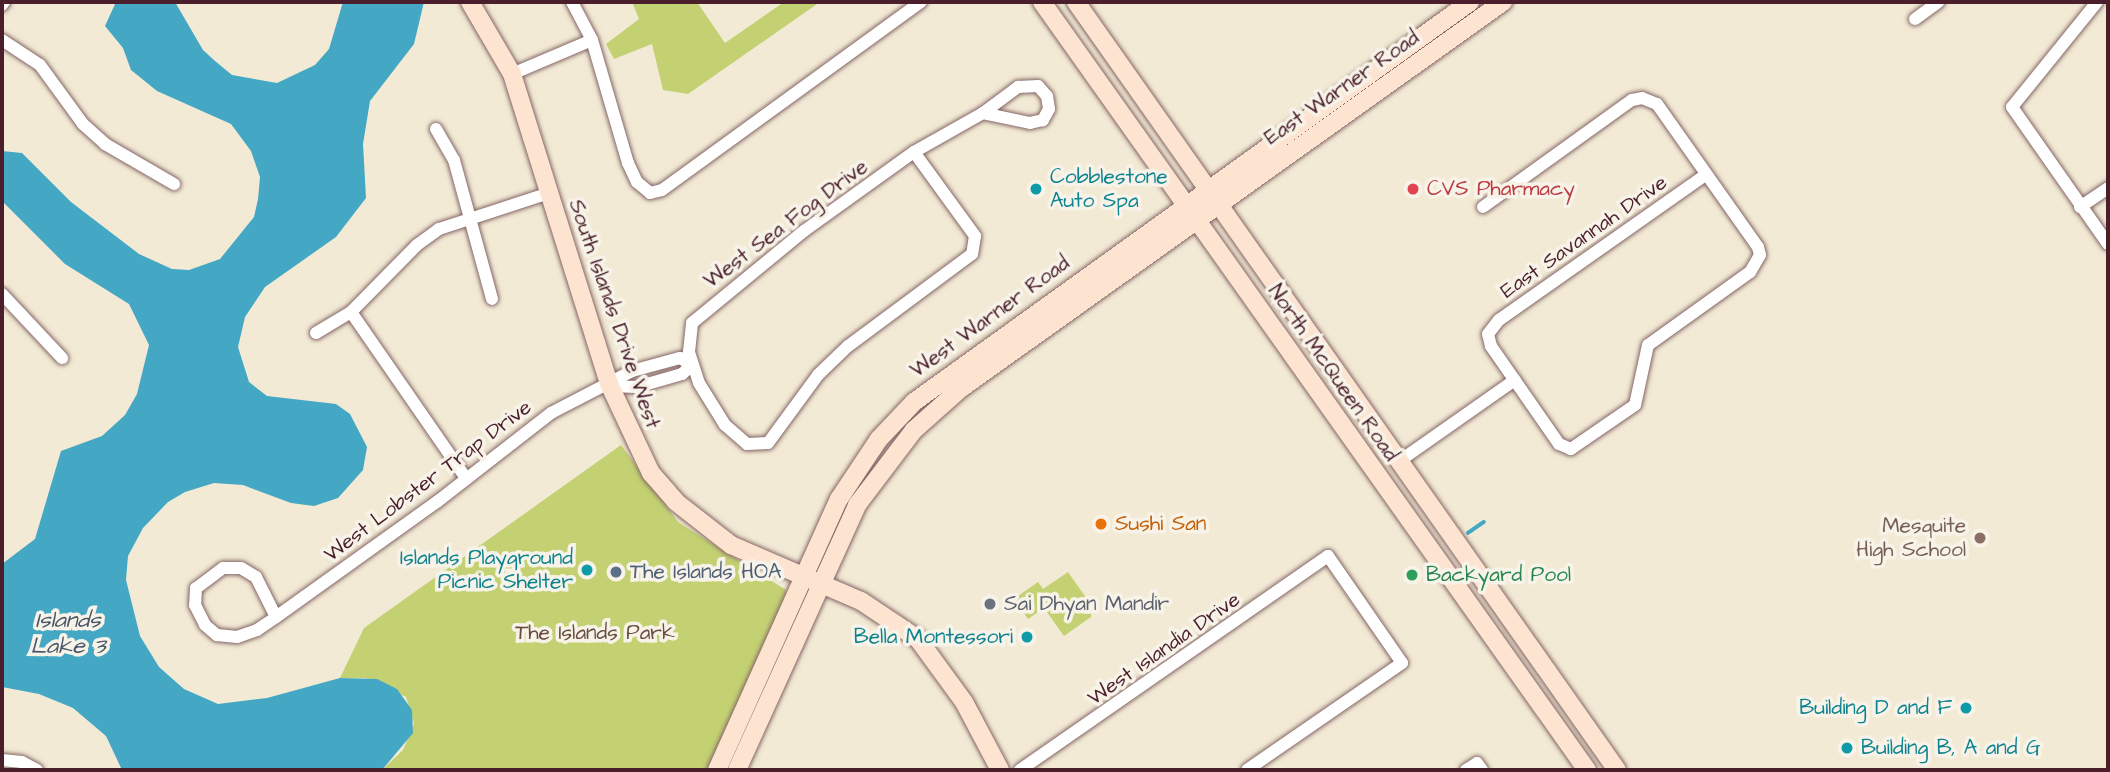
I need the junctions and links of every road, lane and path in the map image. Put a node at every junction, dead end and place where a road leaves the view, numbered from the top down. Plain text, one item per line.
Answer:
1 (470, 2) edge
2 (572, 2) edge
3 (921, 2) edge
4 (1042, 2) edge
5 (1076, 2) edge
6 (1503, 2) edge
7 (1938, 2) edge
8 (2097, 2) edge
9 (1462, 4) edge
10 (1915, 19) dead end
11 (1471, 24) junction
12 (2, 40) edge
13 (592, 40) junction
14 (512, 74) junction
15 (983, 113) junction
16 (436, 129) dead end
17 (914, 152) junction
18 (1705, 175) junction
19 (174, 184) dead end
20 (2108, 188) edge
21 (549, 193) junction
22 (1202, 203) junction
23 (1483, 207) dead end
24 (2080, 207) junction
25 (472, 217) junction
26 (2108, 244) edge
27 (2, 294) edge
28 (492, 299) dead end
29 (351, 312) junction
30 (316, 333) dead end
31 (1319, 343) junction
32 (1292, 354) junction
33 (62, 358) dead end
34 (692, 365) junction
35 (948, 373) junction
36 (1515, 380) junction
37 (610, 386) junction
38 (960, 389) junction
39 (1401, 460) junction
40 (1379, 477) junction
41 (466, 478) junction
42 (812, 579) junction
43 (276, 617) junction
44 (2, 760) edge
45 (37, 770) edge
46 (717, 770) edge
47 (737, 770) edge
48 (1000, 770) edge
49 (1020, 770) edge
50 (1247, 770) edge
51 (1587, 770) edge
52 (1617, 770) edge

1 - 14 main road, South Islands Drive West
2 - 13 street
3 - 13 street
4 - 22 main road, North McQueen Road
5 - 22 main road, North McQueen Road
6 - 11 main road, East Warner Road
7 - 10 street
8 - 24 street
9 - 11 street
9 - 22 main road, East Warner Road
11 - 22 main road, East Warner Road
12 - 19 street
13 - 14 street
14 - 21 main road, South Islands Drive West
15 - 15 street, West Sea Fog Drive
15 - 17 street, West Sea Fog Drive
16 - 25 street
17 - 34 street, West Sea Fog Drive
17 - 34 street
18 - 23 street
18 - 36 street, East Savannah Drive
18 - 36 street
20 - 24 street
21 - 25 street
21 - 37 main road, South Islands Drive West
22 - 31 main road, North McQueen Road
22 - 32 main road, North McQueen Road
22 - 35 main road, West Warner Road
22 - 38 main road, West Warner Road
24 - 26 street
25 - 28 street
25 - 29 street
27 - 33 street
29 - 30 street
29 - 41 street
31 - 32 main road
31 - 39 main road, North McQueen Road
32 - 40 main road, North McQueen Road
34 - 37 street
35 - 38 main road
35 - 42 main road, West Warner Road
36 - 39 street
37 - 41 street, West Lobster Trap Drive
37 - 42 main road, South Islands Drive West
38 - 42 main road, West Warner Road
39 - 40 main road
39 - 52 main road, North McQueen Road
40 - 51 main road, North McQueen Road
41 - 43 street, West Lobster Trap Drive
42 - 46 main road, West Warner Road
42 - 47 main road, West Warner Road
42 - 48 main road, South Islands Drive West
43 - 43 street, West Lobster Trap Drive
44 - 45 street
49 - 50 street, West Islandia Drive

